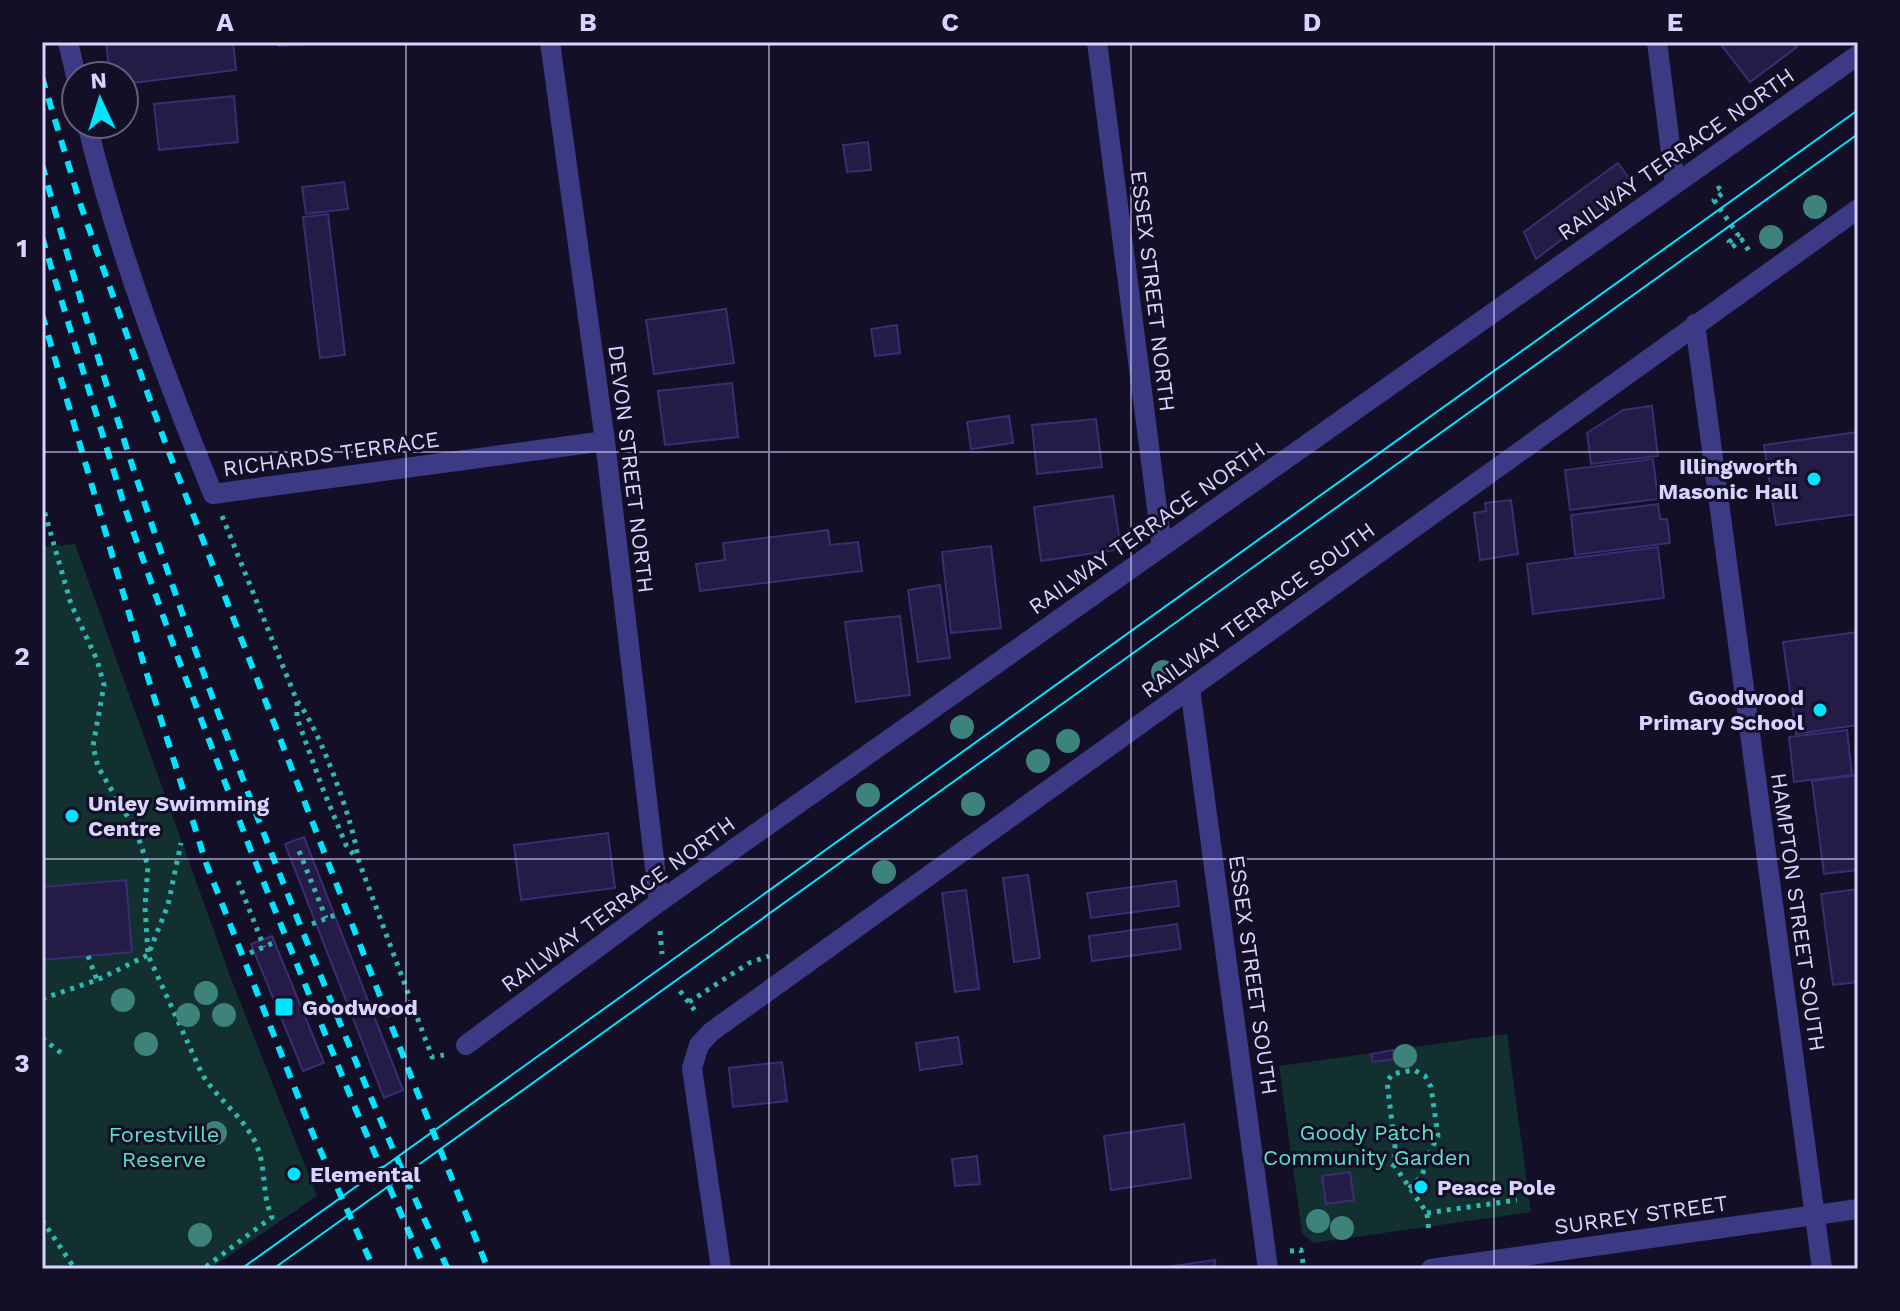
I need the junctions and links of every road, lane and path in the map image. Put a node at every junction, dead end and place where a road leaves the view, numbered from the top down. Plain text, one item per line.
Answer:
1 (550, 42) edge
2 (1097, 42) edge
3 (1657, 42) edge
4 (1858, 55) edge
5 (92, 140) edge
6 (1693, 172) junction
7 (1675, 184) junction
8 (1858, 209) edge
9 (1765, 275) junction
10 (1695, 324) junction
11 (605, 441) junction
12 (213, 494) junction
13 (42, 503) edge
14 (1162, 547) junction
15 (1190, 688) junction
16 (297, 701) junction
17 (181, 843) dead end
18 (299, 851) dead end
19 (358, 859) junction
20 (238, 881) dead end
21 (659, 902) junction
22 (338, 914) dead end
23 (326, 918) junction
24 (312, 924) dead end
25 (275, 942) dead end
26 (264, 947) junction
27 (250, 953) dead end
28 (148, 955) junction
29 (88, 956) dead end
30 (97, 980) junction
31 (42, 999) edge
32 (42, 1038) edge
33 (466, 1045) dead end
34 (443, 1055) dead end
35 (65, 1056) dead end
36 (1375, 1153) dead end
37 (1394, 1165) junction
38 (1409, 1188) junction
39 (1517, 1200) dead end
40 (1858, 1209) edge
41 (1427, 1213) junction
42 (1815, 1215) junction
43 (42, 1220) edge
44 (1429, 1232) dead end
45 (75, 1269) edge
46 (203, 1269) edge
47 (721, 1269) edge
48 (1268, 1269) edge
49 (1431, 1269) edge
50 (1822, 1269) edge

1 - 11 street, DEVON STREET NORTH
2 - 14 street, ESSEX STREET NORTH
3 - 7 street
4 - 6 street, RAILWAY TERRACE NORTH
5 - 12 street, RICHARDS TERRACE
6 - 7 street, RAILWAY TERRACE NORTH
6 - 9 path
7 - 14 street, RAILWAY TERRACE NORTH
8 - 9 street, RAILWAY TERRACE SOUTH
9 - 10 street, RAILWAY TERRACE SOUTH
10 - 15 street, RAILWAY TERRACE SOUTH
10 - 42 street, HAMPTON STREET SOUTH
11 - 12 street, RICHARDS TERRACE
11 - 21 street, DEVON STREET NORTH
12 - 16 path
13 - 28 path
14 - 21 street, RAILWAY TERRACE NORTH
15 - 47 street, RAILWAY TERRACE SOUTH
15 - 48 street, ESSEX STREET SOUTH
16 - 19 path
16 - 19 path
17 - 28 path
18 - 23 path
19 - 34 path
20 - 26 path
21 - 33 street, RAILWAY TERRACE NORTH
22 - 23 path
23 - 24 path
25 - 26 path
26 - 27 path
28 - 30 path
28 - 46 path
29 - 30 path
30 - 31 path
32 - 35 path
36 - 37 path
37 - 38 path
37 - 38 path
38 - 41 path
39 - 41 path
40 - 42 street, SURREY STREET
41 - 44 path
42 - 49 street, SURREY STREET
42 - 50 street, HAMPTON STREET SOUTH
43 - 45 path

